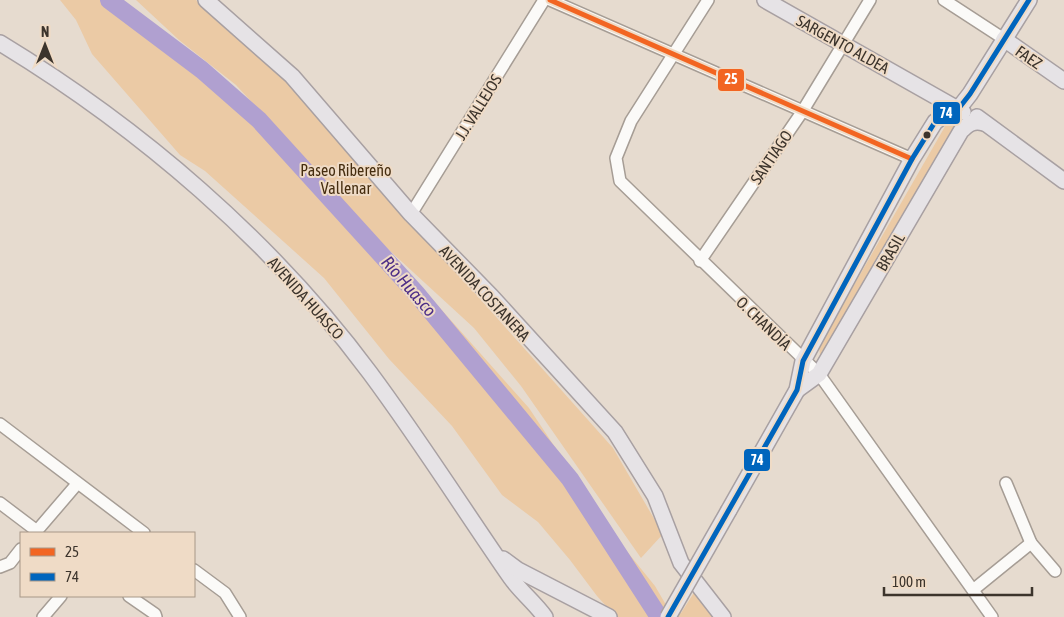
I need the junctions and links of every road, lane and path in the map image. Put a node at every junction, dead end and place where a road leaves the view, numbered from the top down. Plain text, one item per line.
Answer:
1 (206, 0) edge
2 (544, 0) edge
3 (550, 0) edge
4 (708, 0) edge
5 (765, 0) edge
6 (870, 0) edge
7 (944, 0) edge
8 (1029, 0) edge
9 (1004, 39) junction
10 (0, 44) edge
11 (843, 44) junction
12 (674, 55) junction
13 (1064, 81) edge
14 (921, 87) junction
15 (970, 94) junction
16 (959, 108) junction
17 (802, 112) junction
18 (936, 122) junction
19 (984, 123) junction
20 (960, 131) junction
21 (912, 159) junction
22 (1064, 181) edge
23 (411, 214) junction
24 (700, 261) junction
25 (803, 361) junction
26 (819, 374) junction
27 (797, 390) junction
28 (0, 424) edge
29 (1006, 483) dead end
30 (77, 484) junction
31 (0, 503) edge
32 (36, 532) edge
33 (143, 532) edge
34 (1031, 543) junction
35 (20, 551) edge
36 (496, 554) junction
37 (0, 567) edge
38 (195, 571) edge
39 (1055, 571) dead end
40 (973, 590) junction
41 (565, 594) junction
42 (60, 597) edge
43 (130, 597) edge
44 (543, 614) edge
45 (43, 617) edge
46 (156, 617) edge
47 (240, 617) edge
48 (609, 617) edge
49 (668, 617) edge
50 (723, 617) edge
51 (992, 617) edge

1 - 23 main road, AVENIDA COSTANERA
2 - 23 street, J.J. VALLEJOS
3 - 12 street
4 - 12 street, O. CHANDÍA
5 - 11 main road, SARGENTO ALDEA
6 - 11 street, SANTIAGO
7 - 9 street, FAEZ
8 - 9 main road, BRASIL
9 - 13 main road, FAEZ
9 - 15 main road, BRASIL
10 - 36 main road, AVENIDA HUASCO
11 - 14 main road, SARGENTO ALDEA
11 - 17 street, SANTIAGO
12 - 17 street
12 - 24 street, O. CHANDÍA
14 - 16 main road, SARGENTO ALDEA
14 - 18 main road, SARGENTO ALDEA
15 - 16 main road, BRASIL
15 - 19 main road
16 - 18 main road, BRASIL
16 - 20 main road
17 - 21 street
17 - 24 street, SANTIAGO
18 - 21 main road, BRASIL
19 - 20 main road
19 - 22 main road
20 - 26 main road, BRASIL
21 - 25 main road, BRASIL
23 - 50 main road, AVENIDA COSTANERA
24 - 25 street, O. CHANDÍA
25 - 26 street, O. CHANDÍA
25 - 27 main road, BRASIL
26 - 27 main road, BRASIL
26 - 40 street, O. CHANDÍA
27 - 49 main road, BRASIL, bridge
28 - 30 street
29 - 34 street
30 - 32 street
30 - 33 street
31 - 32 street
34 - 39 street
34 - 40 street
35 - 37 street
36 - 41 main road
36 - 44 main road, AVENIDA HUASCO
38 - 47 street
40 - 51 street, O. CHANDÍA
41 - 44 main road
41 - 48 main road
42 - 45 street
43 - 46 street

